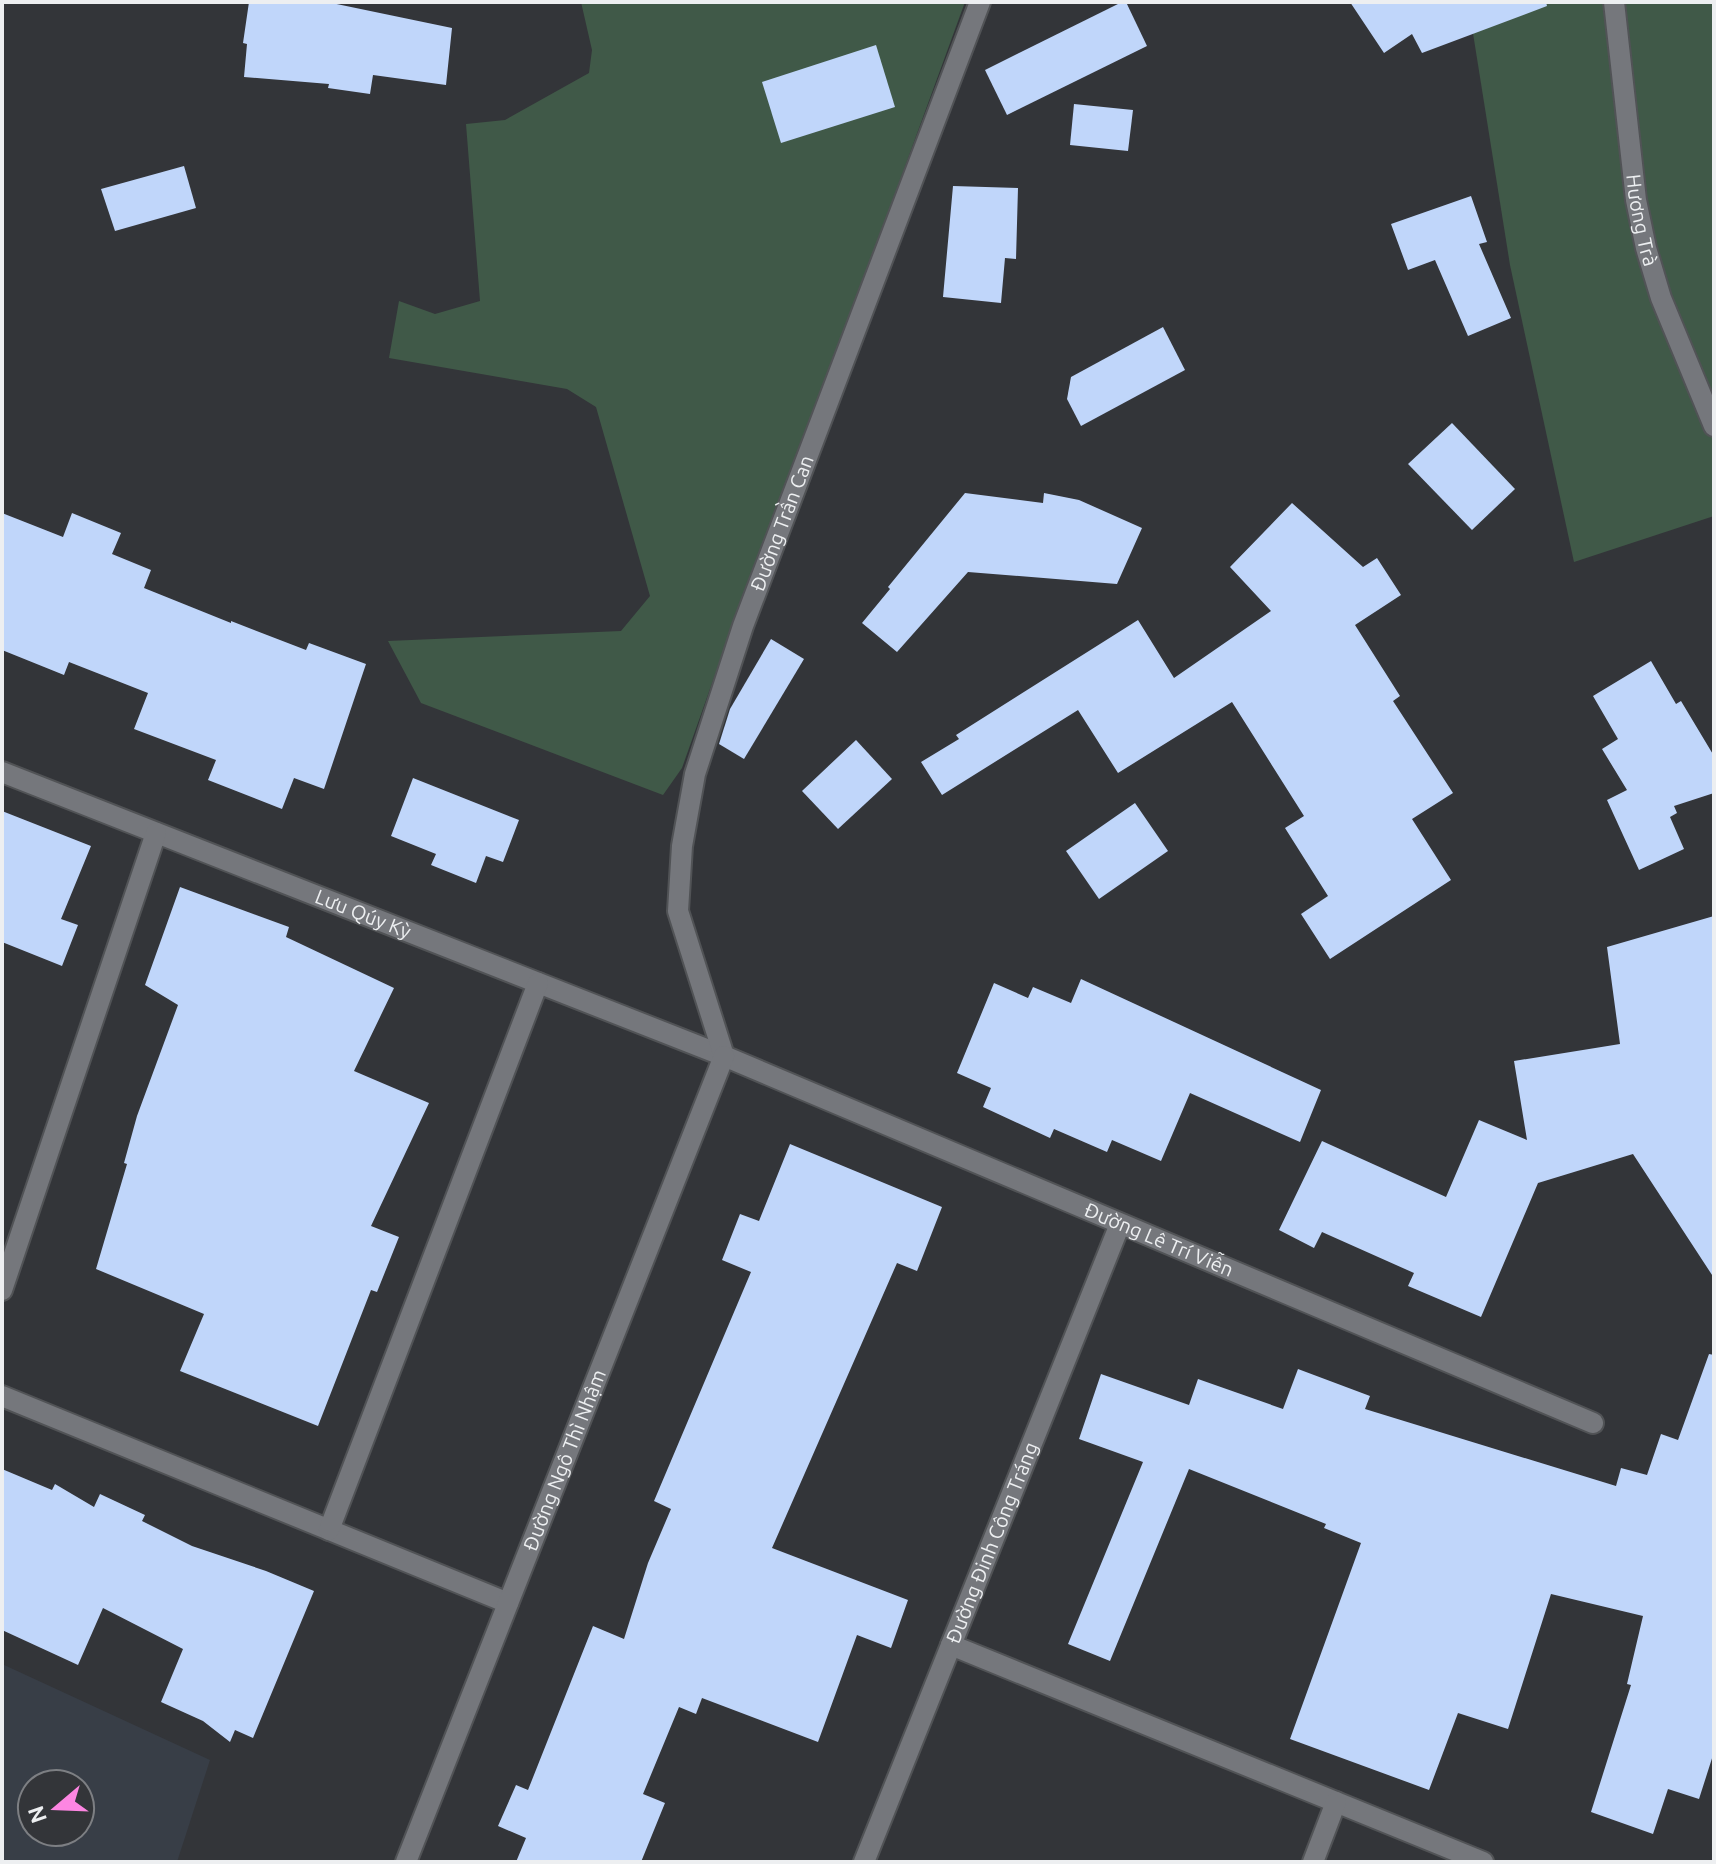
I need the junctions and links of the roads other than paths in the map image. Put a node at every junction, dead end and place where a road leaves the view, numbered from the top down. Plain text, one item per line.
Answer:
1 (980, 2) edge
2 (1614, 2) edge
3 (1714, 426) edge
4 (2, 772) edge
5 (156, 833) junction
6 (538, 983) junction
7 (724, 1056) junction
8 (1120, 1224) junction
9 (2, 1290) edge
10 (2, 1396) edge
11 (1593, 1423) dead end
12 (329, 1530) junction
13 (508, 1603) junction
14 (951, 1645) junction
15 (1336, 1802) junction
16 (406, 1862) edge
17 (864, 1862) edge
18 (1313, 1862) edge
19 (1483, 1862) edge

1 - 7 street, Đường Trần Can
2 - 3 street, Hương Trà
4 - 5 street, Lưu Qúy Kỳ
5 - 6 street, Lưu Qúy Kỳ
5 - 9 street
6 - 7 street, Lưu Qúy Kỳ
6 - 12 street
7 - 8 street, Đường Lê Trí Viễn
7 - 13 street, Đường Ngô Thì Nhậm
8 - 11 street, Đường Lê Trí Viễn
8 - 14 street, Đường Đinh Công Tráng
10 - 12 street
12 - 13 street
13 - 16 street, Đường Ngô Thì Nhậm
14 - 15 street
14 - 17 street, Đường Đinh Công Tráng
15 - 18 street
15 - 19 street

